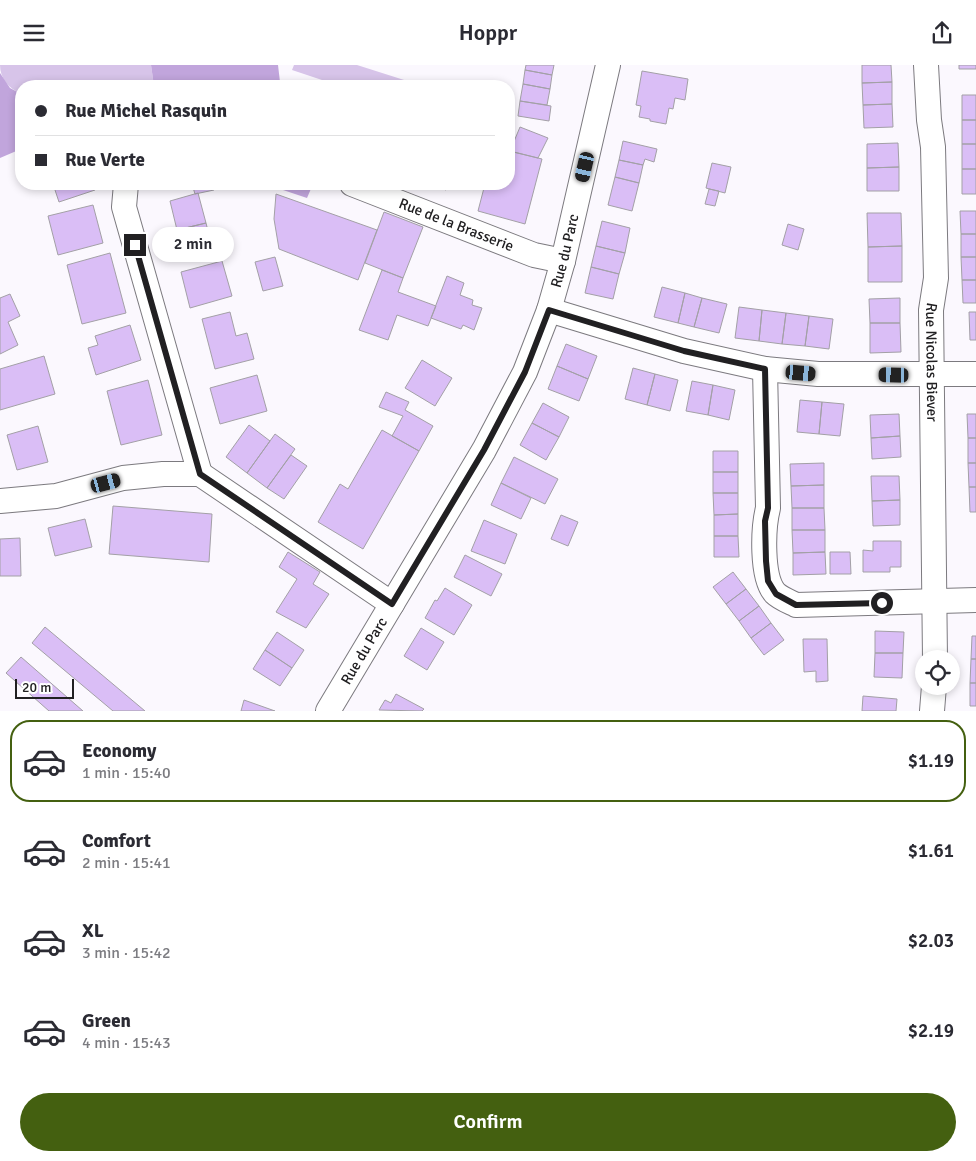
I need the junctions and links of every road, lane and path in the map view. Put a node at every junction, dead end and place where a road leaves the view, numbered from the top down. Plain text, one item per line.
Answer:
1 (608, 65) edge
2 (926, 65) edge
3 (125, 190) edge
4 (367, 190) edge
5 (563, 261) junction
6 (549, 310) junction
7 (765, 369) junction
8 (976, 374) edge
9 (932, 375) junction
10 (200, 474) junction
11 (1, 499) edge
12 (976, 600) edge
13 (935, 601) junction
14 (392, 604) junction
15 (935, 650) edge
16 (933, 695) edge
17 (328, 711) edge
18 (932, 711) edge

1 - 5 street, Rue du Parc
2 - 9 street, Rue Nicolas Biever
3 - 10 street
4 - 5 street, Rue de la Brasserie
5 - 6 street, Rue du Parc
6 - 7 street
6 - 14 street, Rue du Parc
7 - 9 street
7 - 13 street
8 - 9 street
9 - 13 street, Rue Nicolas Biever
10 - 11 street
10 - 14 street
12 - 13 street
13 - 15 street, Rue Nicolas Biever
14 - 17 street, Rue du Parc
16 - 18 street

